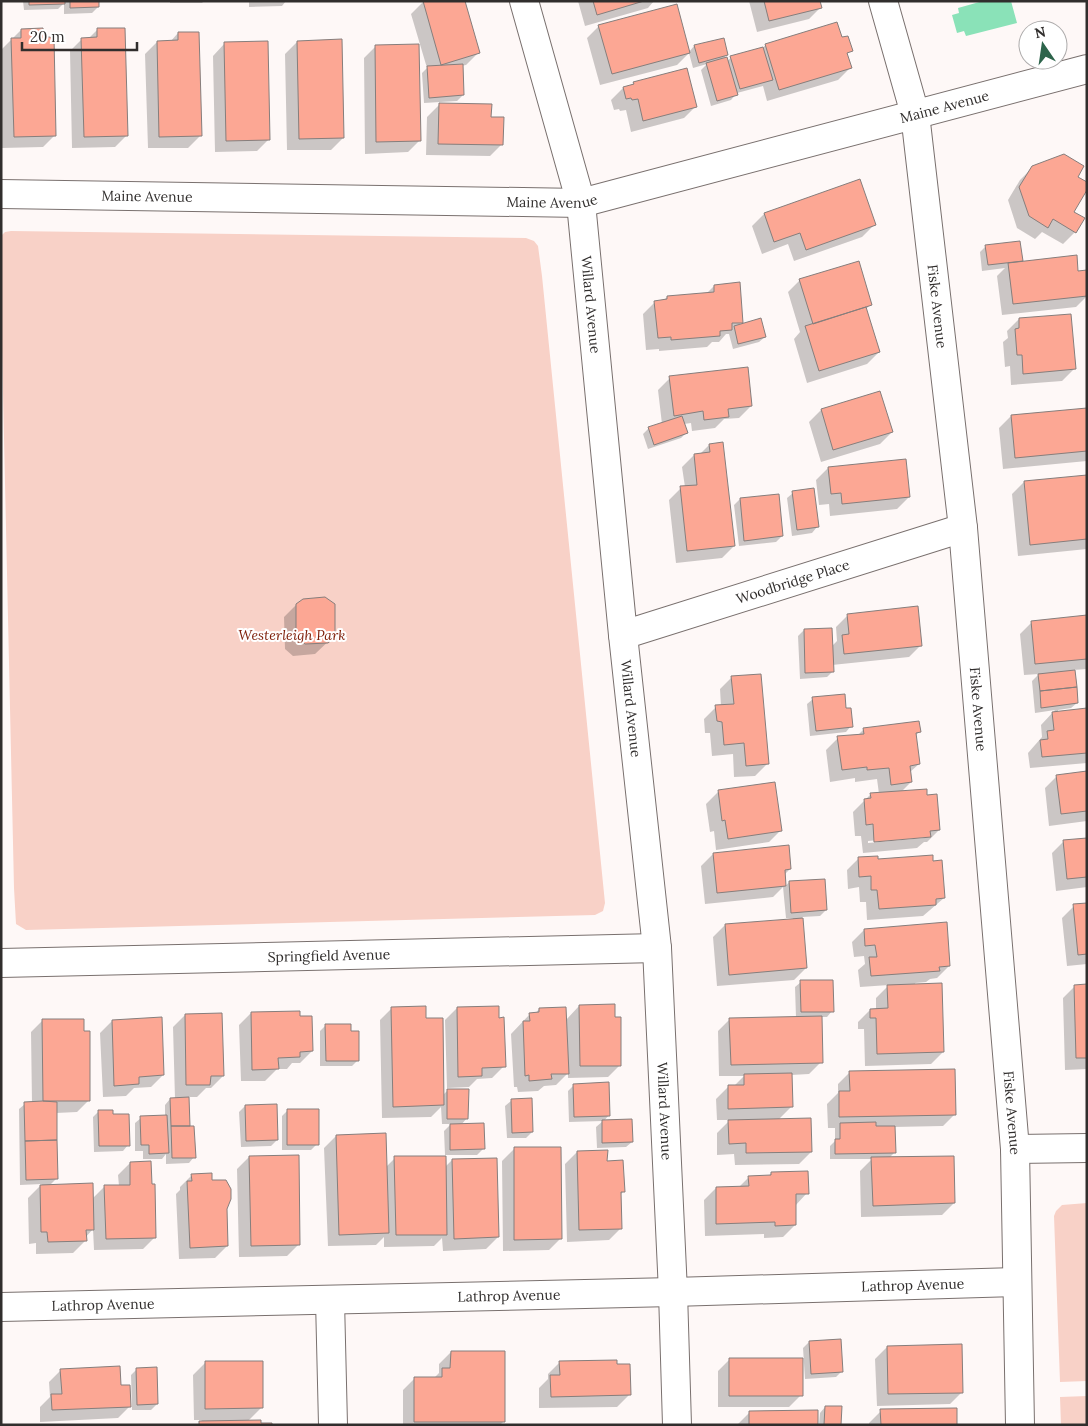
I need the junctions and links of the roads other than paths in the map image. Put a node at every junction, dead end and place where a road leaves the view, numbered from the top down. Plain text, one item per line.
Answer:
1 (524, 1) edge
2 (883, 1) edge
3 (1087, 69) edge
4 (915, 114) junction
5 (1, 194) edge
6 (582, 203) junction
7 (963, 528) junction
8 (622, 635) junction
9 (657, 948) junction
10 (1, 964) edge
11 (1087, 1148) edge
12 (1015, 1149) junction
13 (1016, 1282) junction
14 (673, 1292) junction
15 (330, 1300) junction
16 (1, 1307) edge
17 (333, 1425) edge
18 (677, 1425) edge
19 (1020, 1425) edge

1 - 6 street, Willard Avenue
2 - 4 street, Fiske Avenue
3 - 4 street, Maine Avenue
4 - 6 street, Maine Avenue
4 - 7 street, Fiske Avenue
5 - 6 street, Maine Avenue
6 - 8 street, Willard Avenue
7 - 8 street, Woodbridge Place
7 - 12 street, Fiske Avenue
8 - 9 street, Willard Avenue
9 - 10 street, Springfield Avenue
9 - 14 street, Willard Avenue
11 - 12 street
12 - 13 street, Fiske Avenue
13 - 14 street, Lathrop Avenue
13 - 19 street, Fiske Avenue
14 - 15 street, Lathrop Avenue
14 - 18 street, Willard Avenue
15 - 16 street, Lathrop Avenue
15 - 17 street

